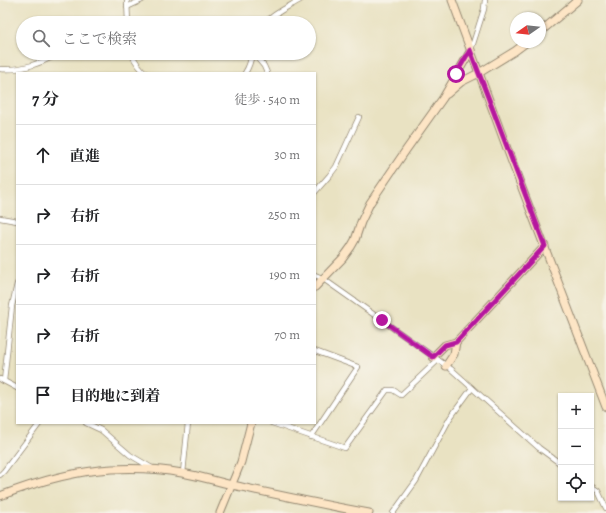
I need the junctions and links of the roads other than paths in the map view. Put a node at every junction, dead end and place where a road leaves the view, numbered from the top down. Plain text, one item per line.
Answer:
1 (127, 0) edge
2 (142, 0) edge
3 (300, 0) edge
4 (452, 0) edge
5 (484, 0) edge
6 (578, 0) edge
7 (127, 6) junction
8 (127, 16) edge
9 (273, 16) edge
10 (546, 27) edge
11 (519, 48) edge
12 (470, 50) junction
13 (47, 60) edge
14 (135, 60) edge
15 (252, 60) edge
16 (259, 60) edge
17 (0, 69) edge
18 (144, 72) edge
19 (246, 72) edge
20 (267, 72) edge
21 (479, 73) junction
22 (443, 98) junction
23 (359, 117) dead end
24 (316, 191) edge
25 (0, 218) edge
26 (16, 221) edge
27 (545, 246) junction
28 (316, 275) edge
29 (322, 278) junction
30 (316, 286) edge
31 (16, 288) edge
32 (456, 342) junction
33 (316, 351) edge
34 (435, 359) junction
35 (446, 366) junction
36 (2, 380) edge
37 (16, 387) edge
38 (472, 388) junction
39 (606, 407) edge
40 (39, 424) edge
41 (88, 424) edge
42 (188, 424) edge
43 (251, 424) edge
44 (276, 424) edge
45 (311, 436) junction
46 (558, 462) edge
47 (155, 470) junction
48 (183, 473) junction
49 (0, 475) edge
50 (231, 485) junction
51 (594, 488) edge
52 (0, 496) edge
53 (606, 508) edge
54 (220, 513) edge
55 (369, 513) edge
56 (393, 513) edge

1 - 7 street
2 - 7 street
3 - 9 street
4 - 12 street
5 - 12 street
6 - 10 street
7 - 8 street
11 - 21 street
12 - 21 street
12 - 22 street
13 - 17 street
14 - 18 street
15 - 19 street
16 - 20 street
21 - 22 street
21 - 27 street
22 - 29 street
23 - 24 street
25 - 26 street
27 - 32 street
27 - 39 street
28 - 29 street
29 - 30 street
29 - 34 street
31 - 36 street
32 - 34 street
32 - 35 street
33 - 45 street
34 - 35 street
34 - 45 street
35 - 38 street
36 - 37 street
38 - 46 street
38 - 56 street
40 - 49 street
41 - 47 street
42 - 48 street
43 - 50 street
44 - 45 street
47 - 48 street
47 - 52 street
48 - 50 street
50 - 54 street
50 - 55 street
51 - 53 street

